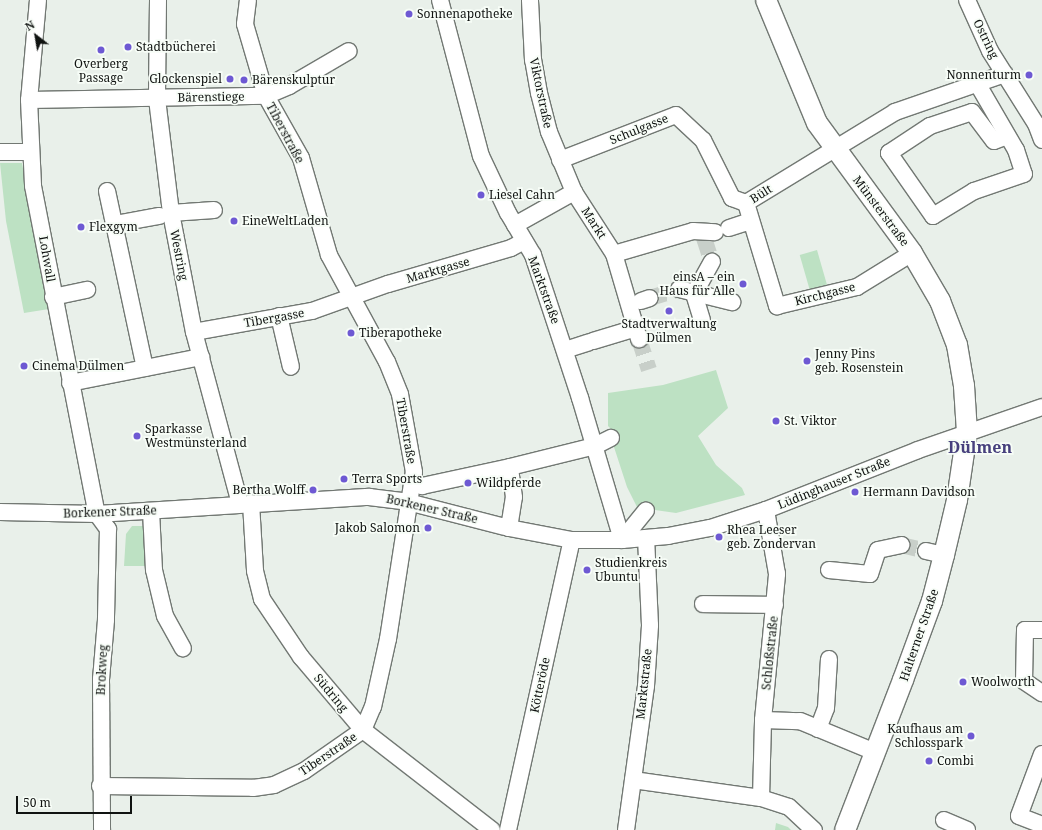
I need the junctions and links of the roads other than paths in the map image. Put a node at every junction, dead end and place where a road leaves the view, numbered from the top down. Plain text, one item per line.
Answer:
1 (38, 0) edge
2 (158, 0) edge
3 (248, 0) edge
4 (440, 0) edge
5 (530, 0) edge
6 (766, 0) edge
7 (967, 0) edge
8 (349, 51) dead end
9 (1004, 74) junction
10 (977, 83) junction
11 (266, 96) junction
12 (157, 99) junction
13 (29, 100) junction
14 (1008, 136) junction
15 (1042, 140) edge
16 (834, 149) junction
17 (0, 152) edge
18 (30, 152) junction
19 (560, 160) junction
20 (571, 187) junction
21 (107, 190) dead end
22 (746, 204) junction
23 (214, 210) dead end
24 (165, 214) junction
25 (751, 221) junction
26 (115, 224) junction
27 (515, 226) junction
28 (524, 241) junction
29 (912, 253) junction
30 (614, 254) junction
31 (712, 262) dead end
32 (87, 290) dead end
33 (686, 291) junction
34 (53, 296) junction
35 (351, 297) junction
36 (771, 298) joint
37 (732, 302) dead end
38 (279, 316) junction
39 (702, 320) dead end
40 (194, 332) junction
41 (565, 350) junction
42 (200, 357) junction
43 (291, 367) dead end
44 (145, 368) junction
45 (70, 383) junction
46 (1042, 407) edge
47 (967, 432) junction
48 (611, 438) dead end
49 (595, 446) junction
50 (510, 467) junction
51 (412, 482) junction
52 (408, 502) junction
53 (246, 504) junction
54 (646, 510) dead end
55 (766, 510) junction
56 (152, 511) junction
57 (0, 512) edge
58 (97, 514) junction
59 (508, 528) junction
60 (646, 538) junction
61 (572, 540) junction
62 (622, 540) junction
63 (901, 545) tunnel mouth
64 (830, 570) dead end
65 (703, 604) dead end
66 (775, 605) junction
67 (1042, 630) edge
68 (183, 648) dead end
69 (830, 659) dead end
70 (1042, 694) edge
71 (763, 720) junction
72 (818, 729) junction
73 (363, 730) junction
74 (875, 752) junction
75 (1042, 754) edge
76 (633, 780) junction
77 (100, 786) junction
78 (761, 798) junction
79 (944, 820) dead end
80 (1042, 824) edge
81 (102, 830) edge
82 (492, 830) edge
83 (508, 830) edge
84 (626, 830) edge
85 (814, 830) edge
86 (845, 830) edge
87 (967, 830) edge

1 - 13 street, Lohwall
2 - 12 street, Westring
3 - 11 street, Tiberstraße
4 - 27 street, Marktstraße
5 - 19 street, Viktorstraße
6 - 16 main road, Münsterstraße
7 - 9 street, Ostring
8 - 11 street
9 - 10 street, Bült
9 - 15 street, Ostring
10 - 14 street
10 - 16 street, Bült
11 - 12 street, Bärenstiege
11 - 35 street, Tiberstraße
12 - 13 street, Bärenstiege
12 - 24 street, Westring
13 - 18 street, Lohwall
14 - 14 street
16 - 22 street, Bült
16 - 29 main road, Münsterstraße
17 - 18 street
18 - 34 street, Lohwall
19 - 20 street, Viktorstraße
19 - 22 street, Schulgasse
20 - 27 street
20 - 30 street, Markt
21 - 26 street
22 - 25 street, Bült
23 - 24 street
24 - 26 street
24 - 40 street, Westring
25 - 30 street
25 - 36 street, Bült
26 - 44 street
27 - 28 street, Marktstraße
28 - 35 street, Marktgasse
28 - 41 street, Marktstraße
29 - 36 street, Kirchgasse
29 - 47 main road, Münsterstraße
30 - 41 street, Markt
31 - 33 street
32 - 34 street
33 - 37 street
33 - 39 street
34 - 45 street, Lohwall
35 - 38 street, Tibergasse
35 - 51 street, Tiberstraße
38 - 40 street, Tibergasse
38 - 43 street
40 - 42 street, Westring
41 - 49 street, Marktstraße
42 - 44 street
42 - 53 street, Westring
44 - 45 street
45 - 58 street, Lohwall
46 - 47 street, Lüdinghauser Straße
47 - 55 street, Lüdinghauser Straße
47 - 74 main road, Halterner Straße
48 - 49 street, Borkener Straße
49 - 50 street, Borkener Straße
49 - 62 street, Marktstraße
50 - 51 street, Borkener Straße
50 - 59 street
51 - 52 street, Tiberstraße
52 - 53 street, Borkener Straße
52 - 59 street, Borkener Straße
52 - 73 street, Tiberstraße
53 - 56 street, Borkener Straße
53 - 73 street, Südring
54 - 62 street
55 - 60 street, Lüdinghauser Straße
55 - 66 street, Schloßstraße
56 - 58 street, Borkener Straße
56 - 68 street
57 - 58 street, Borkener Straße
58 - 77 street, Brokweg
59 - 61 street, Borkener Straße
60 - 62 street, Lüdinghauser Straße
60 - 76 street, Marktstraße
61 - 62 street, Borkener Straße
61 - 83 street, Kötteröde
63 - 64 street
65 - 66 street
66 - 71 street, Schloßstraße
67 - 70 street
69 - 72 street
71 - 72 street
71 - 78 street, Schloßstraße
72 - 74 street
73 - 77 street, Tiberstraße
73 - 82 street, Südring
74 - 86 main road, Halterner Straße
75 - 80 street
76 - 78 street
76 - 84 street, Marktstraße
77 - 81 street, Brokweg
78 - 85 street
79 - 87 street

